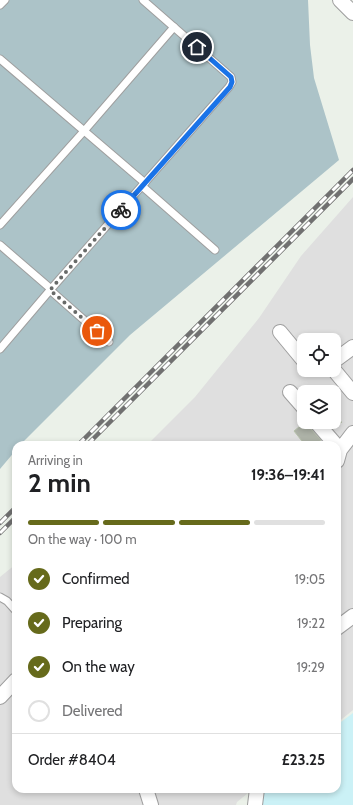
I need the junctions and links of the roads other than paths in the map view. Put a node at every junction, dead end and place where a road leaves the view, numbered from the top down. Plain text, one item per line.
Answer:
1 (5, 0) edge
2 (142, 0) edge
3 (341, 0) edge
4 (0, 5) edge
5 (353, 13) edge
6 (174, 27) junction
7 (0, 59) edge
8 (84, 131) junction
9 (143, 184) junction
10 (0, 225) edge
11 (0, 245) edge
12 (215, 250) dead end
13 (50, 290) junction
14 (280, 332) dead end
15 (109, 342) dead end
16 (353, 347) edge
17 (0, 349) edge
18 (297, 353) edge
19 (341, 356) edge
20 (340, 377) edge
21 (290, 392) dead end
22 (353, 394) edge
23 (297, 400) edge
24 (321, 429) edge
25 (353, 433) edge
26 (330, 441) edge
27 (341, 446) edge
28 (0, 597) edge
29 (12, 607) edge
30 (353, 616) edge
31 (341, 625) edge
32 (12, 684) edge
33 (0, 697) edge
34 (147, 793) edge
35 (256, 793) edge
36 (151, 805) edge
37 (255, 805) edge

1 - 4 lane
2 - 6 lane
3 - 5 street
6 - 8 lane
6 - 9 lane
7 - 8 lane
8 - 9 lane
8 - 10 lane
9 - 12 lane
9 - 13 lane
11 - 13 lane
13 - 15 lane
13 - 17 lane
14 - 18 street
16 - 19 street
20 - 22 street
21 - 23 street
24 - 26 street
25 - 27 street
28 - 29 lane
30 - 31 street
32 - 33 street
34 - 36 street
35 - 37 street

